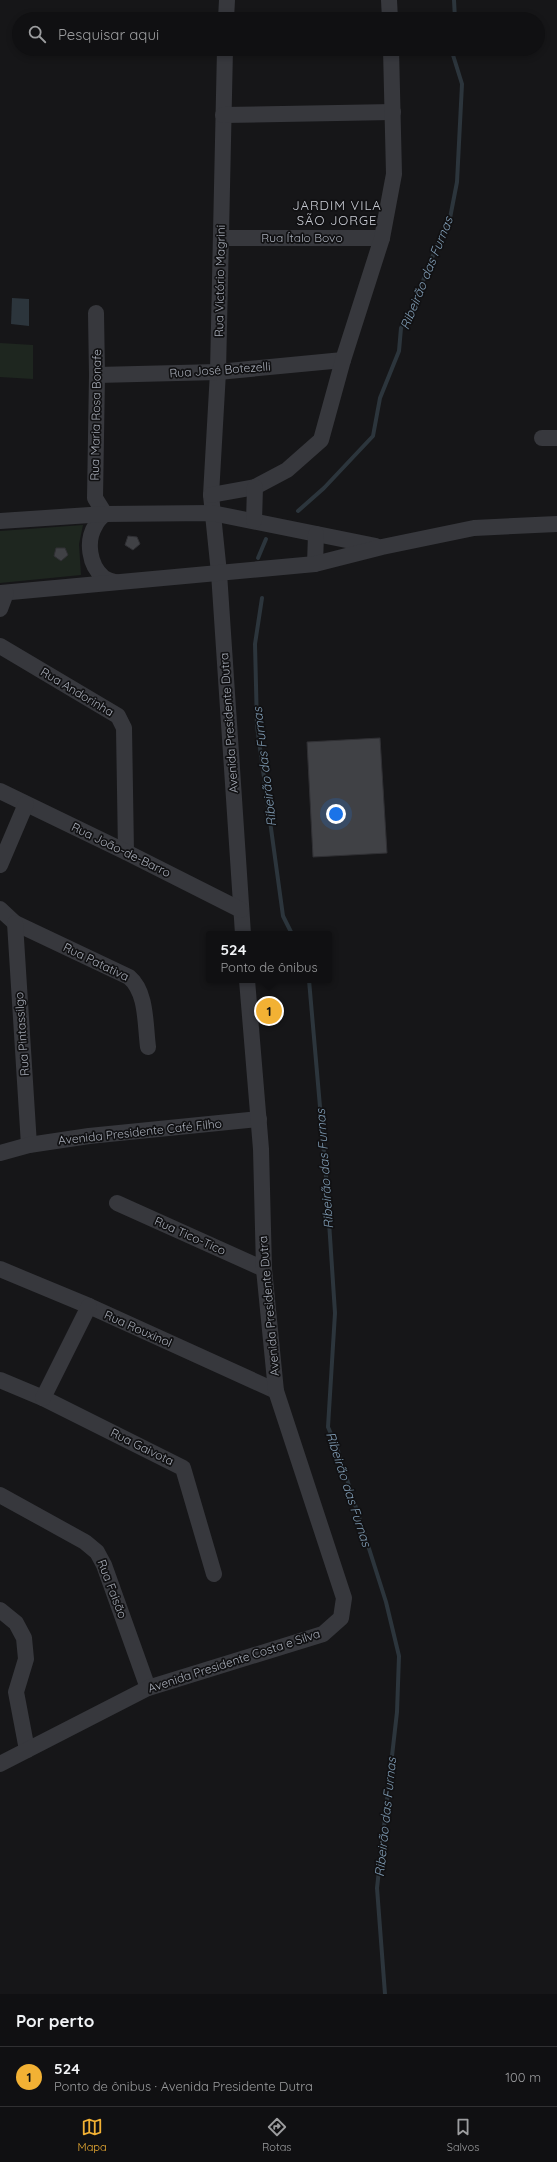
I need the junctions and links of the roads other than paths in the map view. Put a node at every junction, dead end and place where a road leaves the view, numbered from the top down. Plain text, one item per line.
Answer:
1 (227, 0) edge
2 (389, 0) edge
3 (226, 12) edge
4 (390, 12) edge
5 (225, 56) edge
6 (391, 56) edge
7 (393, 112) junction
8 (223, 115) junction
9 (221, 238) junction
10 (382, 238) junction
11 (96, 313) dead end
12 (343, 360) junction
13 (218, 372) junction
14 (97, 375) junction
15 (255, 487) junction
16 (211, 495) junction
17 (212, 513) junction
18 (105, 514) junction
19 (0, 521) edge
20 (254, 521) junction
21 (557, 524) edge
22 (316, 534) junction
23 (382, 547) junction
24 (315, 564) junction
25 (219, 573) junction
26 (115, 582) junction
27 (3, 593) edge
28 (0, 609) edge
29 (0, 646) edge
30 (0, 791) edge
31 (26, 804) junction
32 (126, 852) junction
33 (0, 865) edge
34 (0, 909) edge
35 (241, 910) junction
36 (15, 922) junction
37 (243, 931) edge
38 (247, 983) edge
39 (148, 1047) dead end
40 (259, 1119) junction
41 (0, 1140) edge
42 (25, 1146) junction
43 (0, 1153) edge
44 (117, 1203) dead end
45 (0, 1269) edge
46 (264, 1269) junction
47 (89, 1306) junction
48 (0, 1380) edge
49 (276, 1391) junction
50 (43, 1398) junction
51 (0, 1495) edge
52 (214, 1574) dead end
53 (344, 1598) joint
54 (0, 1610) edge
55 (148, 1688) junction
56 (28, 1750) junction
57 (0, 1764) edge

1 - 3 street
2 - 4 street
5 - 8 street, Rua Victório Magrini
6 - 7 street
7 - 8 street
7 - 10 street
8 - 9 street, Rua Victório Magrini
9 - 10 street, Rua Ítalo Bovo
9 - 13 street, Rua Victório Magrini
10 - 12 street
11 - 14 street, Rua Maria Rosa Bonafe
12 - 13 street, Rua José Botezelli
12 - 15 street
13 - 14 street, Rua José Botezelli
13 - 16 street, Rua Victório Magrini
14 - 18 street, Rua Maria Rosa Bonafe
15 - 16 street
15 - 20 street
16 - 17 street, Rua Victório Magrini
17 - 18 street
17 - 20 street
17 - 25 street, Avenida Presidente Dutra
18 - 19 street
18 - 26 street
20 - 22 street
21 - 23 street
22 - 23 street
22 - 24 street
23 - 24 street
24 - 25 street
25 - 26 street
25 - 35 street, Avenida Presidente Dutra
26 - 27 street
27 - 28 street
29 - 32 street, Rua Andorinha
30 - 31 street, Rua João-de-Barro
31 - 32 street, Rua João-de-Barro
31 - 33 street
32 - 35 street, Rua João-de-Barro
34 - 36 street, Rua Patativa
35 - 37 street, Avenida Presidente Dutra
36 - 39 street, Rua Patativa
36 - 42 street, Rua Pintassilgo
38 - 40 street, Avenida Presidente Dutra
40 - 42 street, Avenida Presidente Café Filho
40 - 46 street, Avenida Presidente Dutra
41 - 42 street, Avenida Presidente Café Filho
42 - 43 street, Avenida Presidente Café Filho
44 - 46 street, Rua Tico-Tico
45 - 47 street, Rua Rouxinol
46 - 49 street, Avenida Presidente Dutra
47 - 49 street, Rua Rouxinol
47 - 50 street
48 - 50 street, Rua Gaivota
49 - 53 street, Avenida Presidente Dutra
50 - 52 street, Rua Gaivota
51 - 55 street, Rua Faisão
53 - 55 street, Avenida Presidente Costa e Silva
54 - 56 street
55 - 56 street, Avenida Presidente Costa e Silva
56 - 57 street, Avenida Presidente Costa e Silva

